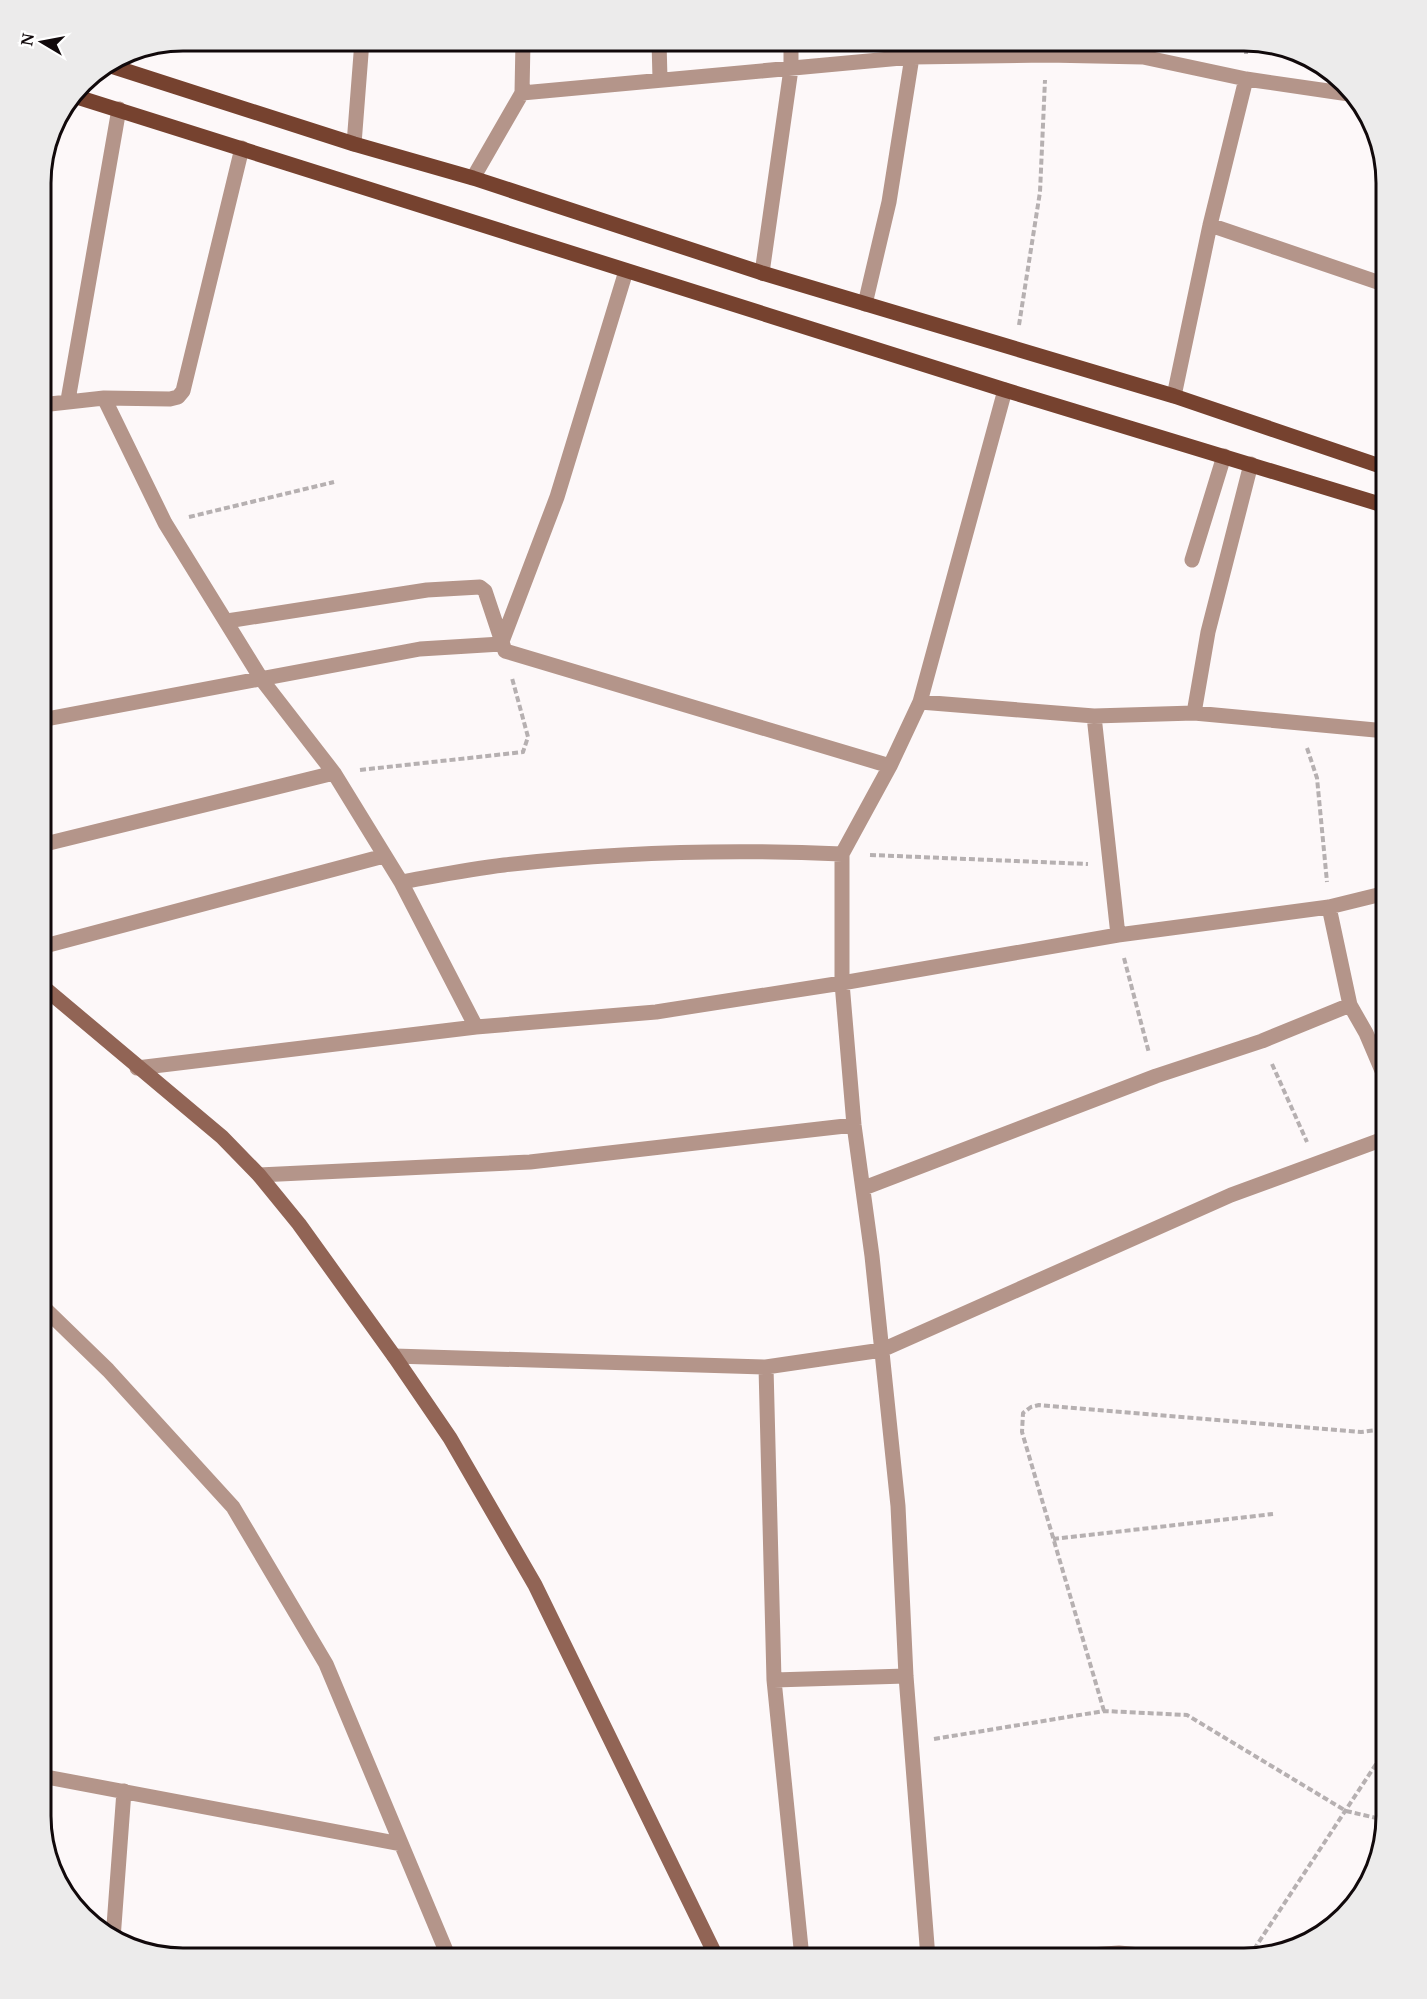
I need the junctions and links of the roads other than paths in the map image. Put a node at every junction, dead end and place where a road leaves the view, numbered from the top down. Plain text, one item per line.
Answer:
1 (361, 51) edge
2 (523, 51) edge
3 (659, 51) edge
4 (791, 51) edge
5 (1001, 51) edge
6 (1078, 51) edge
7 (1143, 51) edge
8 (912, 57) junction
9 (1143, 57) junction
10 (120, 68) edge
11 (791, 69) junction
12 (660, 79) junction
13 (1246, 79) junction
14 (522, 93) junction
15 (1340, 93) edge
16 (82, 98) edge
17 (119, 109) junction
18 (354, 144) junction
19 (242, 148) junction
20 (473, 178) junction
21 (1210, 225) junction
22 (626, 271) junction
23 (762, 273) junction
24 (1376, 282) edge
25 (865, 304) junction
26 (1005, 390) junction
27 (1174, 396) junction
28 (104, 398) junction
29 (68, 400) junction
30 (51, 403) edge
31 (1224, 456) junction
32 (1251, 464) junction
33 (1376, 465) edge
34 (1376, 503) edge
35 (1192, 560) dead end
36 (227, 621) junction
37 (503, 647) junction
38 (262, 680) junction
39 (920, 702) junction
40 (1194, 713) junction
41 (1094, 716) junction
42 (51, 718) edge
43 (1376, 730) edge
44 (890, 766) junction
45 (334, 773) junction
46 (51, 843) edge
47 (843, 854) junction
48 (384, 856) junction
49 (400, 882) junction
50 (1376, 895) edge
51 (1329, 907) junction
52 (1118, 935) junction
53 (51, 944) edge
54 (842, 983) junction
55 (51, 994) edge
56 (1350, 1005) junction
57 (476, 1027) junction
58 (1376, 1056) edge
59 (137, 1068) junction
60 (855, 1125) junction
61 (1376, 1142) edge
62 (259, 1175) junction
63 (864, 1188) junction
64 (51, 1317) edge
65 (882, 1350) junction
66 (394, 1356) junction
67 (766, 1367) junction
68 (906, 1676) junction
69 (774, 1680) junction
70 (51, 1778) edge
71 (124, 1791) junction
72 (401, 1844) junction
73 (114, 1928) edge
74 (445, 1948) edge
75 (712, 1948) edge
76 (801, 1948) edge
77 (927, 1948) edge

1 - 18 street
2 - 14 street
3 - 12 street
4 - 11 street
5 - 8 street
6 - 9 street
7 - 9 street
8 - 11 street
8 - 25 street
9 - 13 street
10 - 18 main road
11 - 12 street
11 - 23 street
12 - 14 street
13 - 15 street
13 - 21 street
14 - 20 street
16 - 17 main road
17 - 19 main road
17 - 29 street
18 - 20 main road
19 - 22 main road
19 - 28 street
20 - 23 main road
21 - 24 street
21 - 27 street
22 - 26 main road
22 - 37 street
23 - 25 main road
25 - 27 main road
26 - 31 main road
26 - 39 street
27 - 33 main road
28 - 29 street
28 - 36 street
29 - 30 street
31 - 32 main road
31 - 35 street
32 - 34 main road
32 - 40 street
36 - 37 street
36 - 38 street
37 - 38 street
37 - 44 street
38 - 42 street
38 - 45 street
39 - 41 street
39 - 44 street
40 - 41 street
40 - 43 street
41 - 52 street
44 - 47 street
45 - 46 street
45 - 48 street
47 - 49 street
47 - 54 street
48 - 49 street
48 - 53 street
49 - 57 street
50 - 51 street
51 - 52 street
51 - 56 street
52 - 54 street
54 - 57 street
54 - 60 street
55 - 59 main road
56 - 58 street
56 - 63 street
57 - 59 street
59 - 62 main road
60 - 62 street
60 - 63 street
61 - 65 street
62 - 66 main road
63 - 65 street
64 - 72 street
65 - 67 street
65 - 68 street
66 - 67 street
66 - 75 main road
67 - 69 street
68 - 69 street
68 - 77 street
69 - 76 street
70 - 71 street
71 - 72 street
71 - 73 street
72 - 74 street

